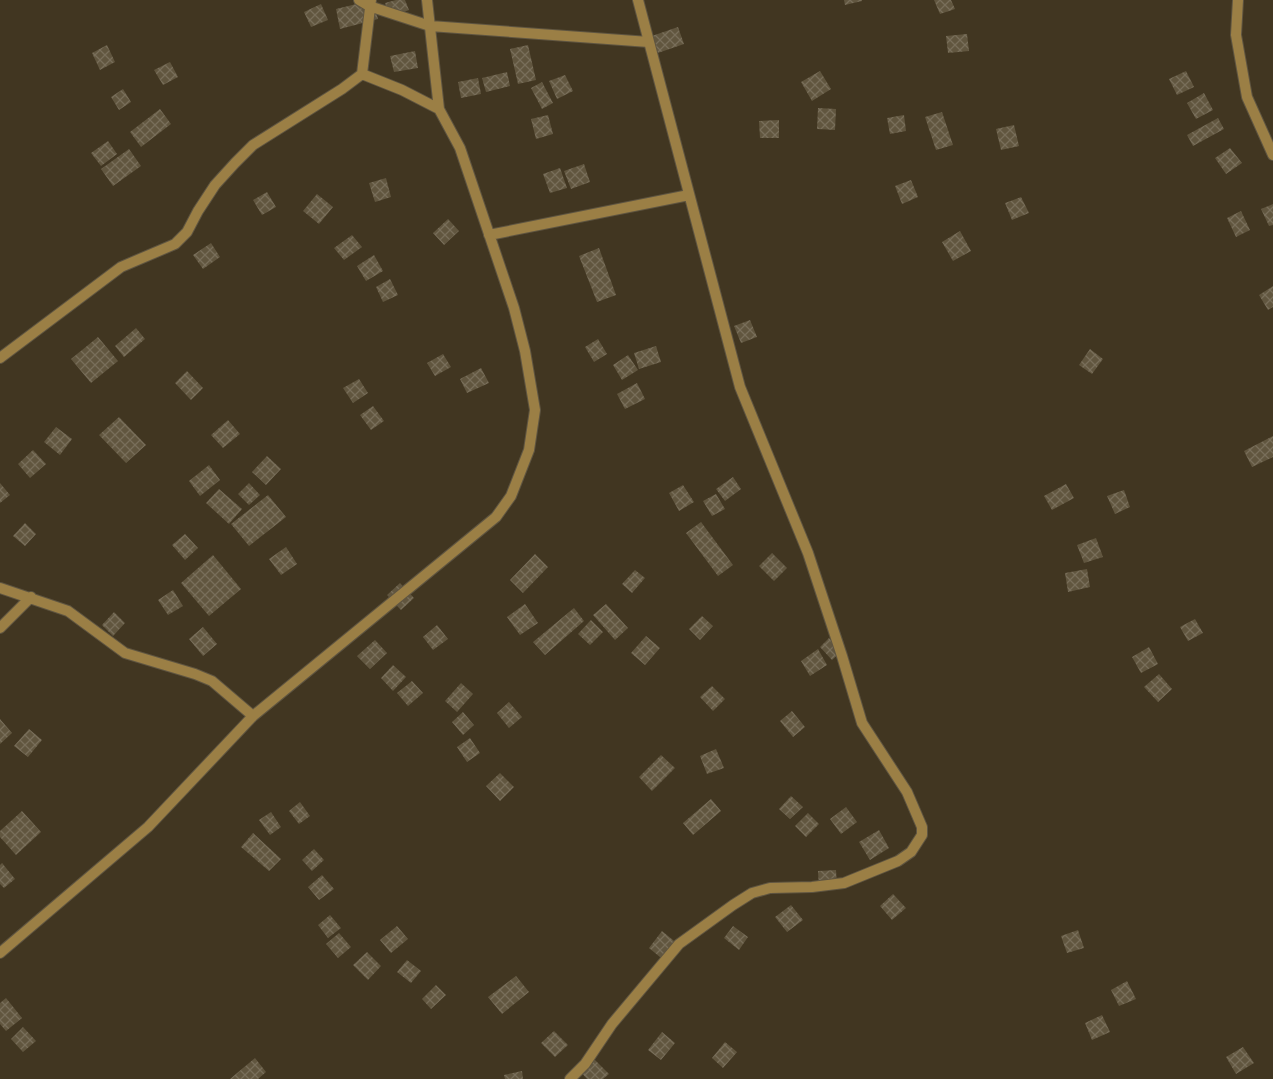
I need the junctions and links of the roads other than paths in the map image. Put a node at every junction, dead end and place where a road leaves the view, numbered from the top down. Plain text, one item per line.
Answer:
1 (359, 0) edge
2 (427, 0) edge
3 (638, 0) edge
4 (1238, 0) edge
5 (370, 3) edge
6 (430, 26) junction
7 (649, 42) junction
8 (362, 74) junction
9 (439, 109) junction
10 (1273, 155) edge
11 (689, 195) junction
12 (489, 235) junction
13 (0, 358) edge
14 (0, 588) edge
15 (31, 597) junction
16 (0, 628) edge
17 (253, 716) junction
18 (0, 952) edge
19 (570, 1079) edge

1 - 5 street
2 - 6 street
3 - 7 street
4 - 10 street
5 - 6 street
5 - 8 street
6 - 7 street
6 - 9 street
7 - 11 street
8 - 9 street
8 - 13 street
9 - 12 street
11 - 12 street
11 - 19 street
12 - 17 street
14 - 15 street
15 - 16 street
15 - 17 street
17 - 18 street

